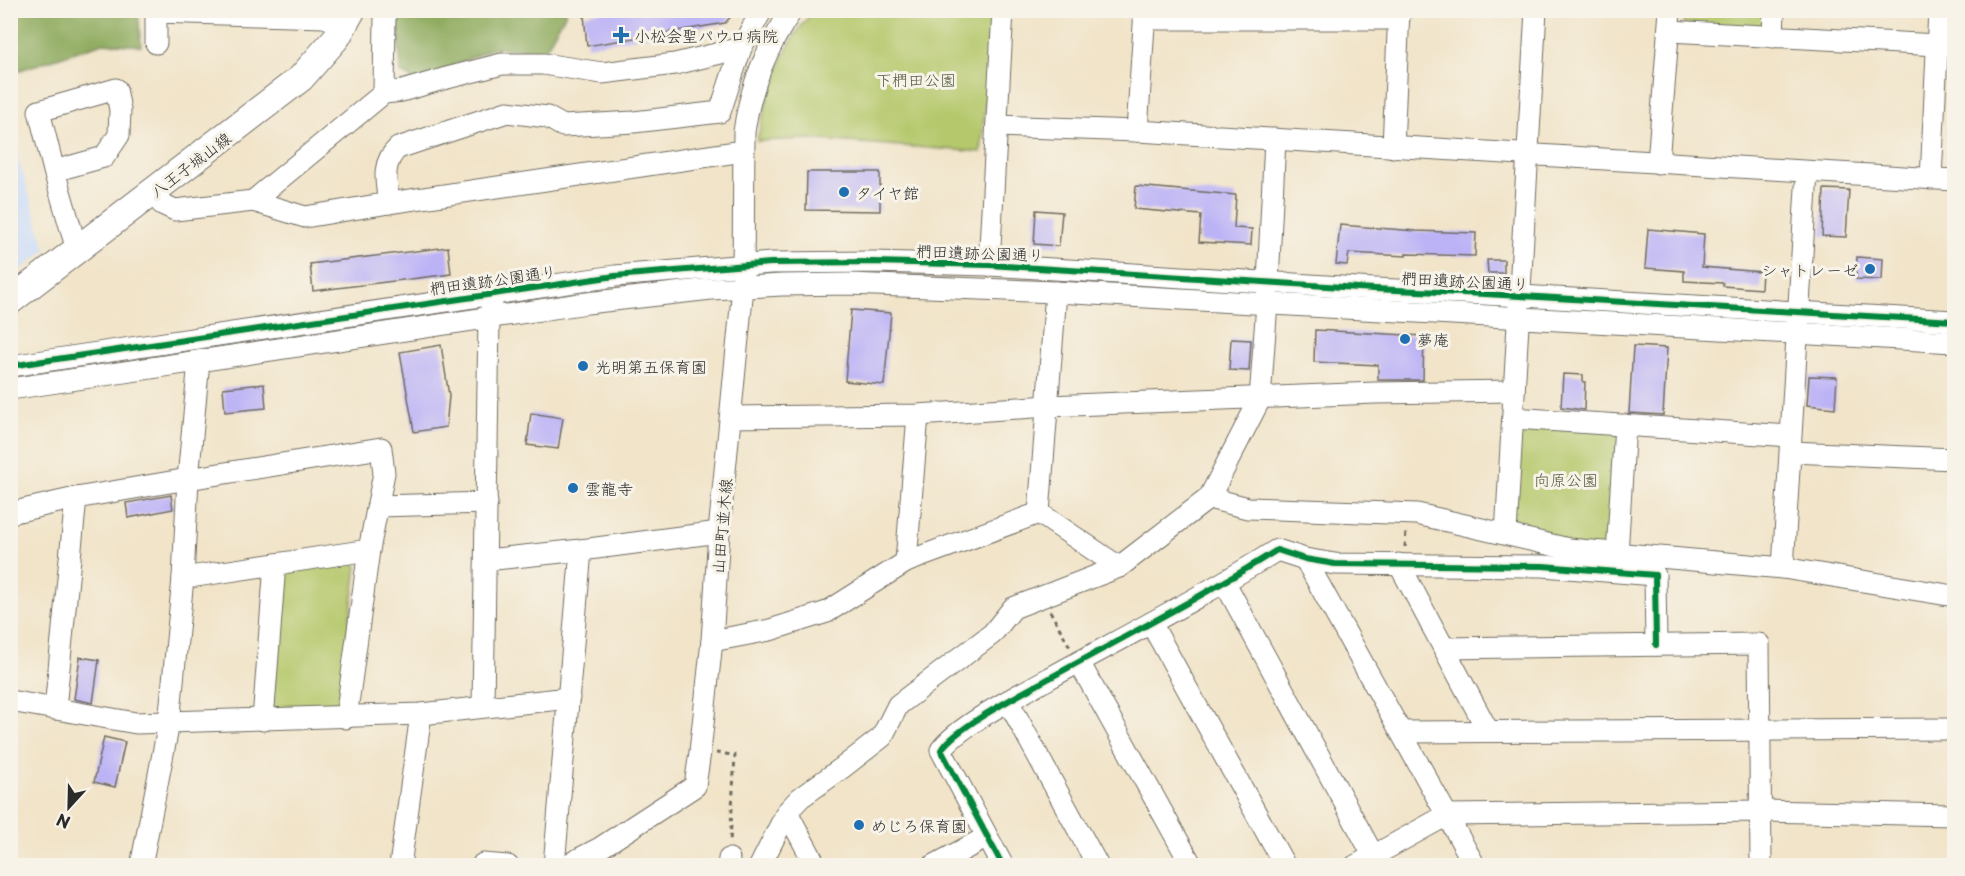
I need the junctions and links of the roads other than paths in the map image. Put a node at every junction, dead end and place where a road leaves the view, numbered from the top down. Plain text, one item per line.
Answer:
1 (383, 10) edge
2 (762, 10) edge
3 (792, 10) edge
4 (1003, 10) edge
5 (1536, 10) edge
6 (1774, 10) edge
7 (1939, 10) edge
8 (1144, 15) edge
9 (1399, 15) edge
10 (348, 17) edge
11 (1669, 21) edge
12 (1773, 37) junction
13 (156, 43) dead end
14 (1938, 45) junction
15 (741, 48) junction
16 (384, 93) junction
17 (997, 126) junction
18 (1137, 131) junction
19 (1275, 140) junction
20 (1393, 147) junction
21 (743, 151) junction
22 (1528, 156) junction
23 (1658, 163) junction
24 (54, 171) junction
25 (1807, 172) junction
26 (1931, 179) junction
27 (1954, 180) edge
28 (152, 192) junction
29 (253, 201) junction
30 (389, 203) junction
31 (77, 249) junction
32 (744, 265) junction
33 (989, 265) junction
34 (743, 287) junction
35 (1056, 292) junction
36 (494, 293) junction
37 (1267, 293) junction
38 (1519, 296) junction
39 (10, 301) edge
40 (489, 317) junction
41 (1518, 317) junction
42 (1954, 321) edge
43 (1797, 322) junction
44 (1954, 342) edge
45 (199, 361) junction
46 (10, 366) edge
47 (10, 389) edge
48 (1514, 391) junction
49 (1260, 399) junction
50 (1048, 406) junction
51 (918, 415) junction
52 (731, 417) junction
53 (1514, 418) junction
54 (1625, 425) junction
55 (1791, 444) junction
56 (1954, 459) edge
57 (188, 479) junction
58 (76, 498) junction
59 (1209, 498) junction
60 (487, 503) junction
61 (378, 506) junction
62 (10, 513) edge
63 (1040, 513) junction
64 (719, 532) junction
65 (1506, 534) junction
66 (369, 550) junction
67 (581, 550) junction
68 (1617, 554) junction
69 (486, 560) junction
70 (1305, 560) junction
71 (906, 562) junction
72 (275, 564) junction
73 (1402, 564) junction
74 (1119, 567) junction
75 (1783, 568) junction
76 (183, 578) junction
77 (1224, 583) junction
78 (1954, 596) edge
79 (1151, 623) junction
80 (712, 640) junction
81 (1656, 645) junction
82 (1444, 648) junction
83 (1079, 662) junction
84 (569, 698) junction
85 (10, 701) edge
86 (1008, 701) junction
87 (483, 706) junction
88 (55, 709) junction
89 (421, 714) junction
90 (346, 718) junction
91 (263, 720) junction
92 (168, 723) junction
93 (1954, 729) edge
94 (1760, 730) junction
95 (1488, 731) junction
96 (1402, 732) junction
97 (1760, 811) junction
98 (788, 812) junction
99 (1447, 815) junction
100 (1954, 815) edge
101 (987, 837) junction
102 (1369, 862) edge
103 (141, 866) edge
104 (400, 866) edge
105 (483, 866) edge
106 (508, 866) edge
107 (554, 866) edge
108 (565, 866) edge
109 (760, 866) edge
110 (816, 866) edge
111 (933, 866) edge
112 (1003, 866) edge
113 (1098, 866) edge
114 (1192, 866) edge
115 (1285, 866) edge
116 (1475, 866) edge
117 (1761, 866) edge

1 - 16 street
2 - 15 street
3 - 21 street, 山田町並木線
4 - 17 street
5 - 22 street
6 - 12 street
7 - 14 street
8 - 9 street
8 - 18 street
9 - 20 street
10 - 13 street
10 - 28 main road, 八王子城山線
11 - 12 street
11 - 23 street
12 - 14 street
14 - 26 street
15 - 16 street
15 - 30 street
16 - 29 street
17 - 18 street
17 - 33 street
18 - 19 street
19 - 20 street
19 - 37 street
20 - 22 street
21 - 30 street
21 - 32 street, 山田町並木線
22 - 23 street
22 - 38 street
23 - 25 street
24 - 24 street
24 - 31 street
25 - 26 street
25 - 43 street
26 - 27 street
28 - 29 street
28 - 31 main road, 八王子城山線
29 - 30 street
31 - 39 main road, 八王子城山線
32 - 33 street, 椚田遺跡公園通り
32 - 34 street, 山田町並木線
32 - 36 street, 椚田遺跡公園通り
33 - 37 street, 椚田遺跡公園通り
34 - 35 street, 椚田遺跡公園通り
34 - 40 street, 椚田遺跡公園通り
34 - 52 street, 山田町並木線
35 - 37 street, 椚田遺跡公園通り
35 - 50 street
36 - 40 street
36 - 46 street, 椚田遺跡公園通り
37 - 38 street, 椚田遺跡公園通り
37 - 41 street, 椚田遺跡公園通り
37 - 49 street
38 - 41 street
38 - 43 street, 椚田遺跡公園通り
40 - 45 street, 椚田遺跡公園通り
40 - 60 street
41 - 43 street, 椚田遺跡公園通り
41 - 48 street
42 - 43 street, 椚田遺跡公園通り
43 - 44 street, 椚田遺跡公園通り
43 - 55 street
45 - 47 street, 椚田遺跡公園通り
45 - 57 street
48 - 49 street
48 - 53 street
49 - 50 street
49 - 59 street
50 - 51 street
50 - 63 street
51 - 52 street
51 - 71 street
52 - 64 street, 山田町並木線
53 - 54 street
53 - 65 street
54 - 55 street
54 - 68 street
55 - 56 street
55 - 75 street
57 - 58 street
57 - 61 street
57 - 76 street
58 - 62 street
58 - 88 street
59 - 65 street
59 - 74 street
60 - 61 street
60 - 69 street
61 - 66 street
63 - 71 street
63 - 74 street
64 - 67 street
64 - 80 street, 山田町並木線
65 - 68 street
66 - 72 street
66 - 90 street
67 - 69 street
67 - 84 street
68 - 75 street
69 - 87 street
70 - 73 street
70 - 77 street
70 - 96 street
71 - 80 street
72 - 76 street
72 - 91 street
73 - 81 street
73 - 82 street
74 - 98 street
75 - 78 street
76 - 92 street
77 - 79 street
77 - 102 street
79 - 83 street
79 - 115 street
80 - 108 street, 山田町並木線
81 - 82 street
81 - 94 street
82 - 95 street
83 - 86 street
83 - 114 street
84 - 87 street
84 - 107 street
85 - 88 street
86 - 101 street
86 - 113 street
87 - 89 street
88 - 92 street
89 - 90 street
89 - 104 street
90 - 91 street
91 - 92 street
92 - 103 street
93 - 94 street
94 - 95 street
94 - 97 street
95 - 96 street
96 - 99 street
97 - 99 street
97 - 100 street
97 - 117 street
98 - 109 street
98 - 110 street
99 - 102 street
99 - 116 street
101 - 111 street
101 - 112 street
105 - 106 street

